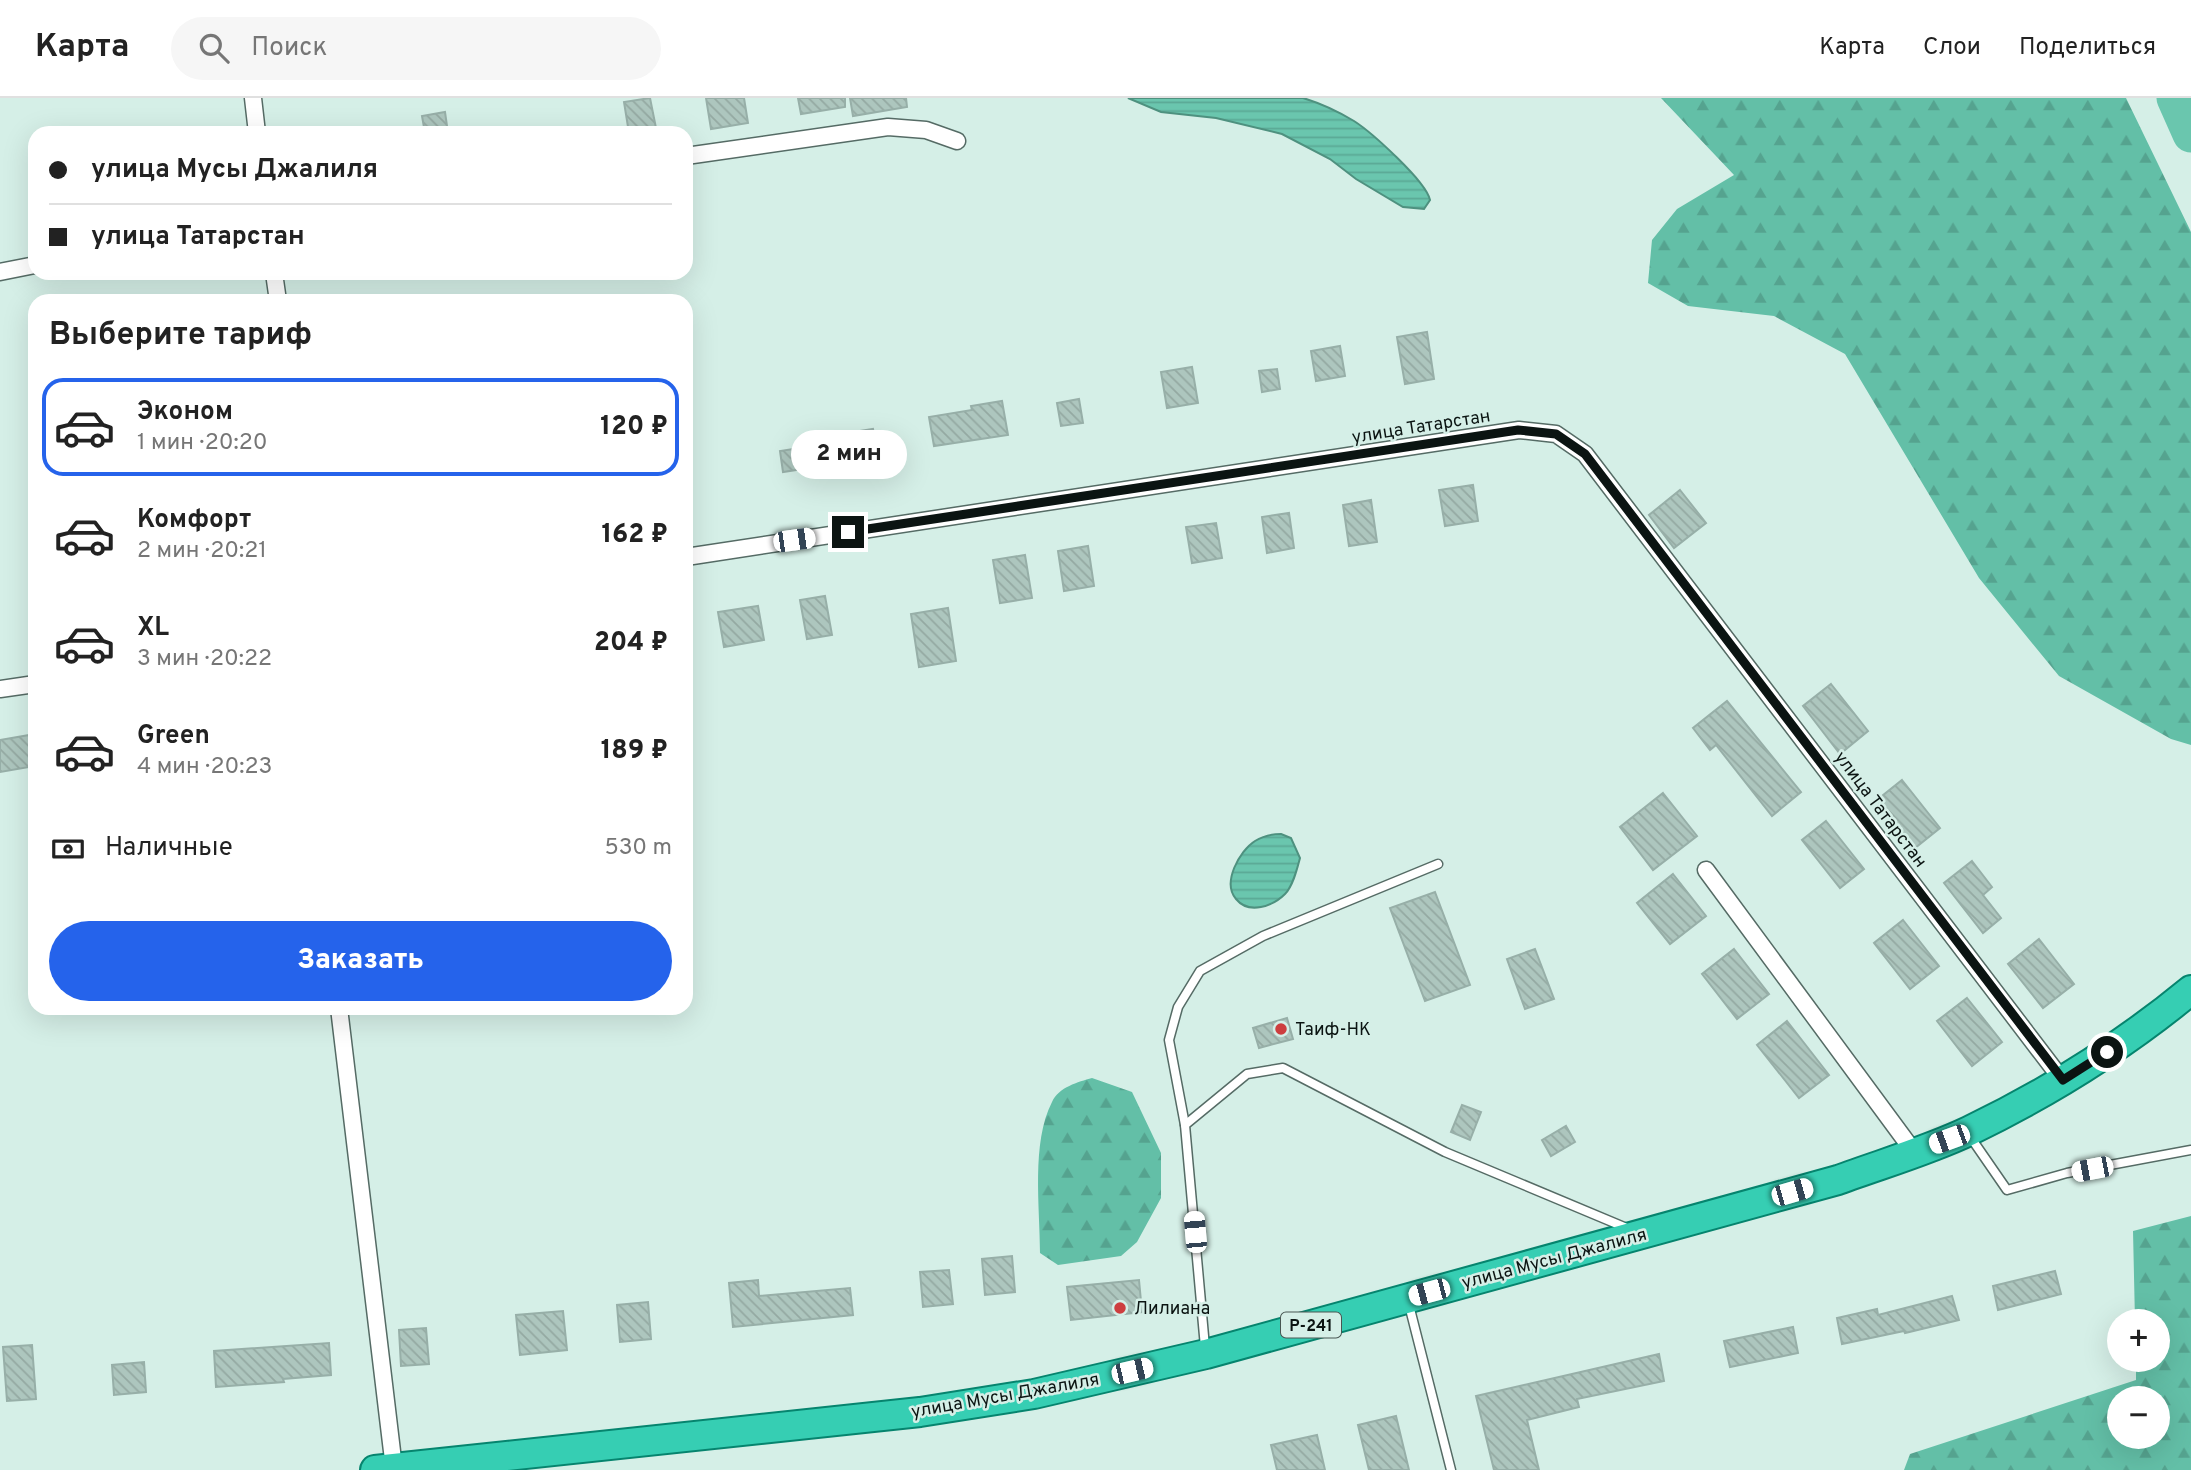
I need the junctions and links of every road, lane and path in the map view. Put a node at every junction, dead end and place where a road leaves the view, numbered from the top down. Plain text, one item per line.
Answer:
1 (253, 98) edge
2 (256, 126) edge
3 (957, 141) dead end
4 (693, 155) edge
5 (28, 266) edge
6 (0, 272) edge
7 (693, 556) edge
8 (28, 685) edge
9 (0, 689) edge
10 (1438, 864) dead end
11 (1706, 870) dead end
12 (2191, 990) edge
13 (340, 1015) edge
14 (2063, 1080) junction
15 (1185, 1125) junction
16 (1967, 1132) junction
17 (2191, 1150) edge
18 (1914, 1152) junction
19 (1642, 1234) junction
20 (1407, 1298) junction
21 (1206, 1354) junction
22 (388, 1469) edge
23 (1451, 1470) edge

1 - 2 street
3 - 4 street
5 - 6 street
7 - 14 street, улица Татарстан
8 - 9 street
10 - 15 lane
11 - 18 street
12 - 14 highway, улица Мусы Джалиля / Р-241
13 - 22 street
14 - 16 highway, улица Мусы Джалиля / Р-241
15 - 19 lane
15 - 21 lane
16 - 17 lane
16 - 18 highway, улица Мусы Джалиля / Р-241
18 - 19 highway, улица Мусы Джалиля / Р-241
19 - 20 highway, улица Мусы Джалиля / Р-241
20 - 21 highway, улица Мусы Джалиля / Р-241
20 - 23 lane
21 - 22 highway, улица Мусы Джалиля / Р-241

